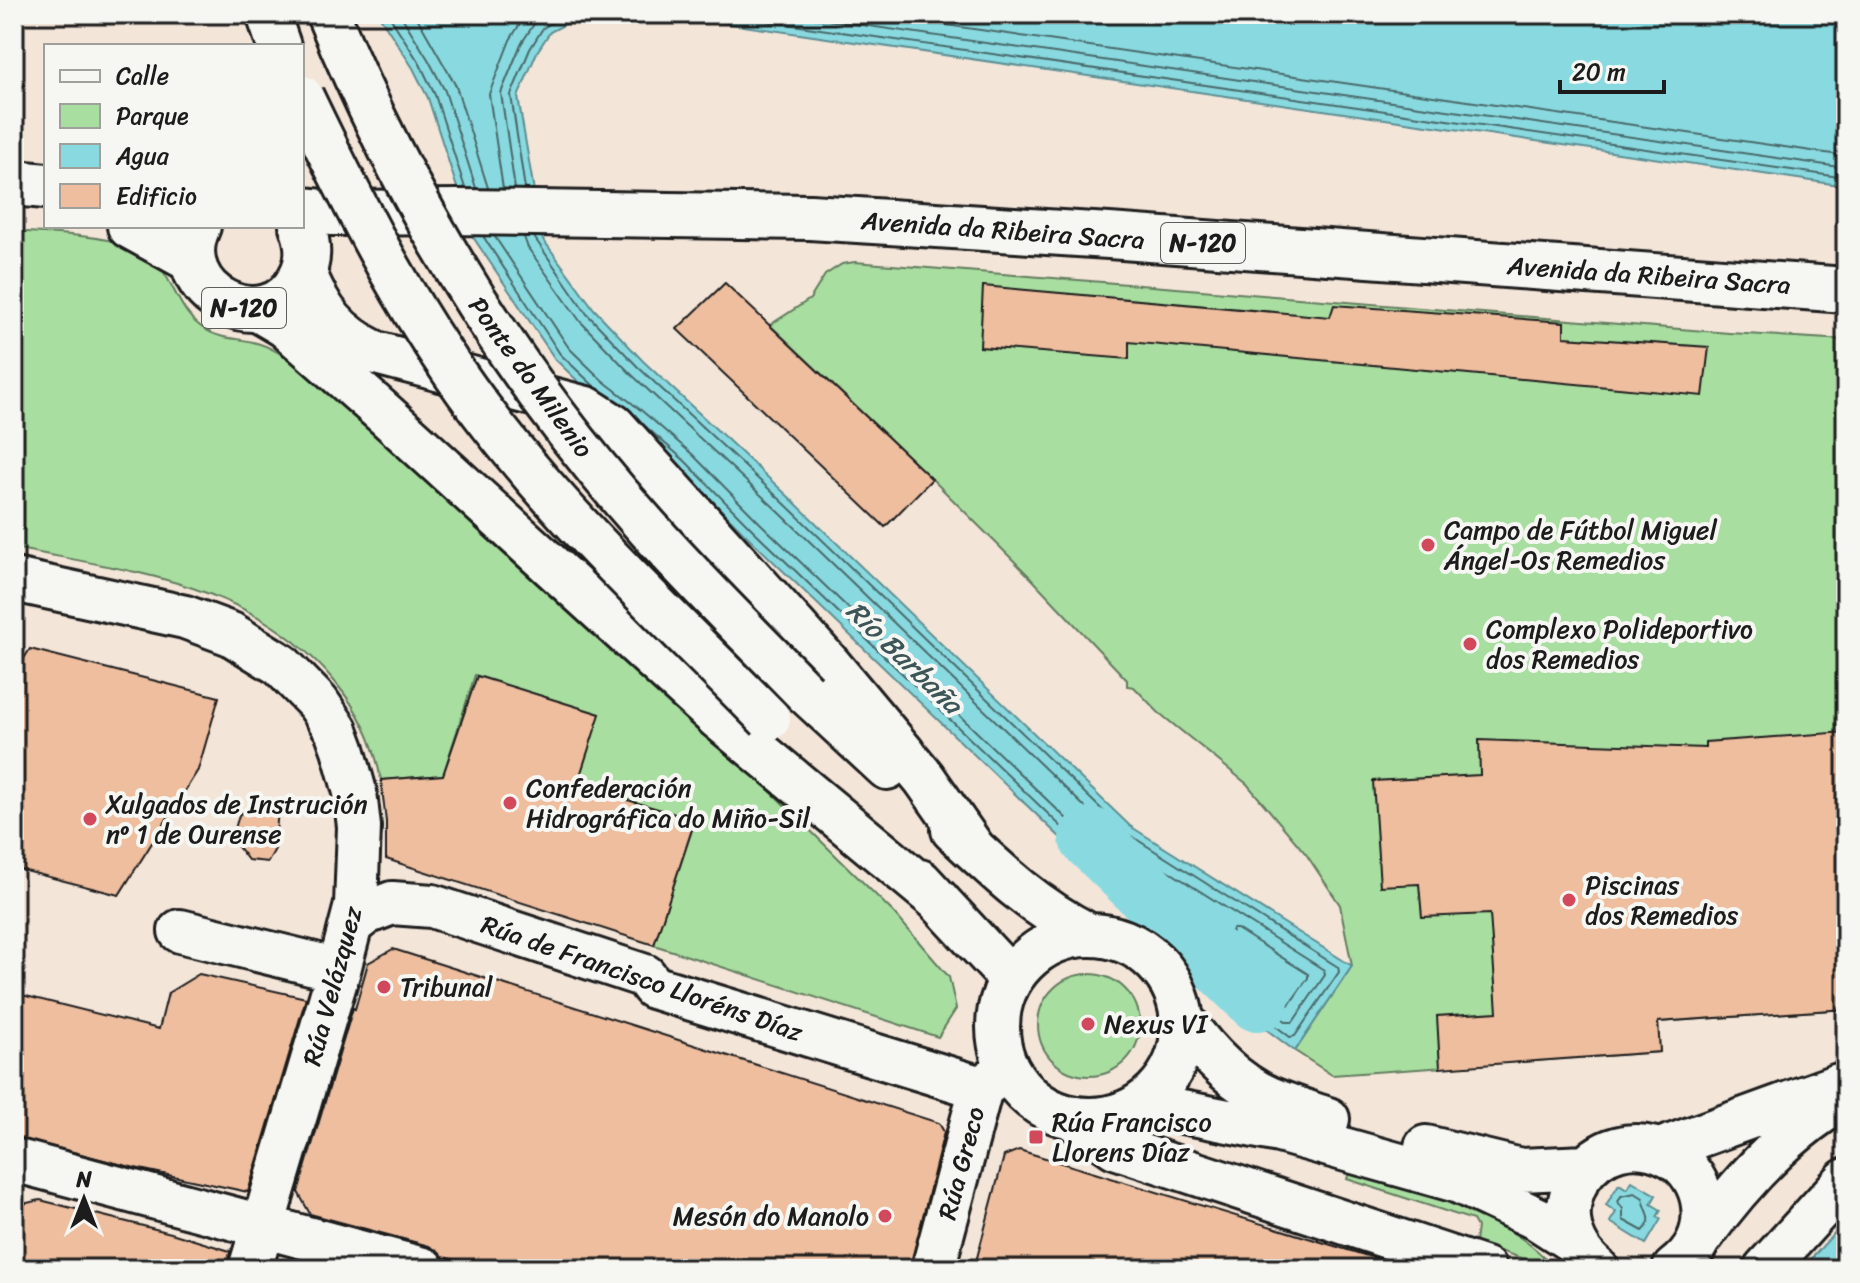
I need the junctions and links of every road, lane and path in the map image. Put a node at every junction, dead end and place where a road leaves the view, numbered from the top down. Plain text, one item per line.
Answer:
1 (268, 14) edge
2 (328, 14) edge
3 (278, 44) edge
4 (304, 101) edge
5 (14, 183) edge
6 (44, 186) edge
7 (14, 204) edge
8 (44, 206) edge
9 (304, 210) edge
10 (351, 211) junction
11 (138, 228) edge
12 (195, 243) edge
13 (305, 251) edge
14 (1846, 290) edge
15 (256, 309) junction
16 (14, 580) edge
17 (973, 848) junction
18 (938, 900) junction
19 (352, 924) junction
20 (180, 931) dead end
21 (1087, 934) junction
22 (339, 970) junction
23 (1011, 979) junction
24 (1182, 1019) junction
25 (994, 1079) junction
26 (1846, 1084) edge
27 (1846, 1097) edge
28 (1125, 1112) junction
29 (1071, 1117) junction
30 (1660, 1150) junction
31 (14, 1160) edge
32 (1586, 1167) junction
33 (1846, 1180) edge
34 (262, 1227) junction
35 (1585, 1256) edge
36 (1686, 1259) edge
37 (250, 1269) edge
38 (423, 1269) edge
39 (933, 1269) edge
40 (1485, 1269) edge
41 (1765, 1269) edge

1 - 3 street
2 - 17 street, Ponte do Milenio, bridge
4 - 18 street, Ponte do Milenio, bridge
5 - 6 highway
7 - 8 highway
9 - 10 highway, Avenida da Ribeira Sacra / N-120
10 - 13 highway
10 - 14 highway, Avenida da Ribeira Sacra / N-120
11 - 12 highway, N-120
12 - 15 highway, N-120
13 - 15 highway, N-120
13 - 17 street
15 - 18 street
16 - 19 street, Rúa Velázquez
17 - 21 street
18 - 23 street
19 - 22 street, Rúa Velázquez
19 - 25 street, Rúa de Francisco Lloréns Díaz
20 - 22 street
21 - 23 street
21 - 24 street
22 - 34 street, Rúa Velázquez
23 - 25 street
24 - 28 street
24 - 32 street
25 - 29 street
25 - 39 street, Rúa Greco
26 - 30 street
27 - 36 street
28 - 29 street
28 - 35 street
29 - 40 street
30 - 32 street
30 - 36 street
31 - 34 street
32 - 35 street
33 - 41 street
34 - 37 street, Rúa Velázquez
34 - 38 street

